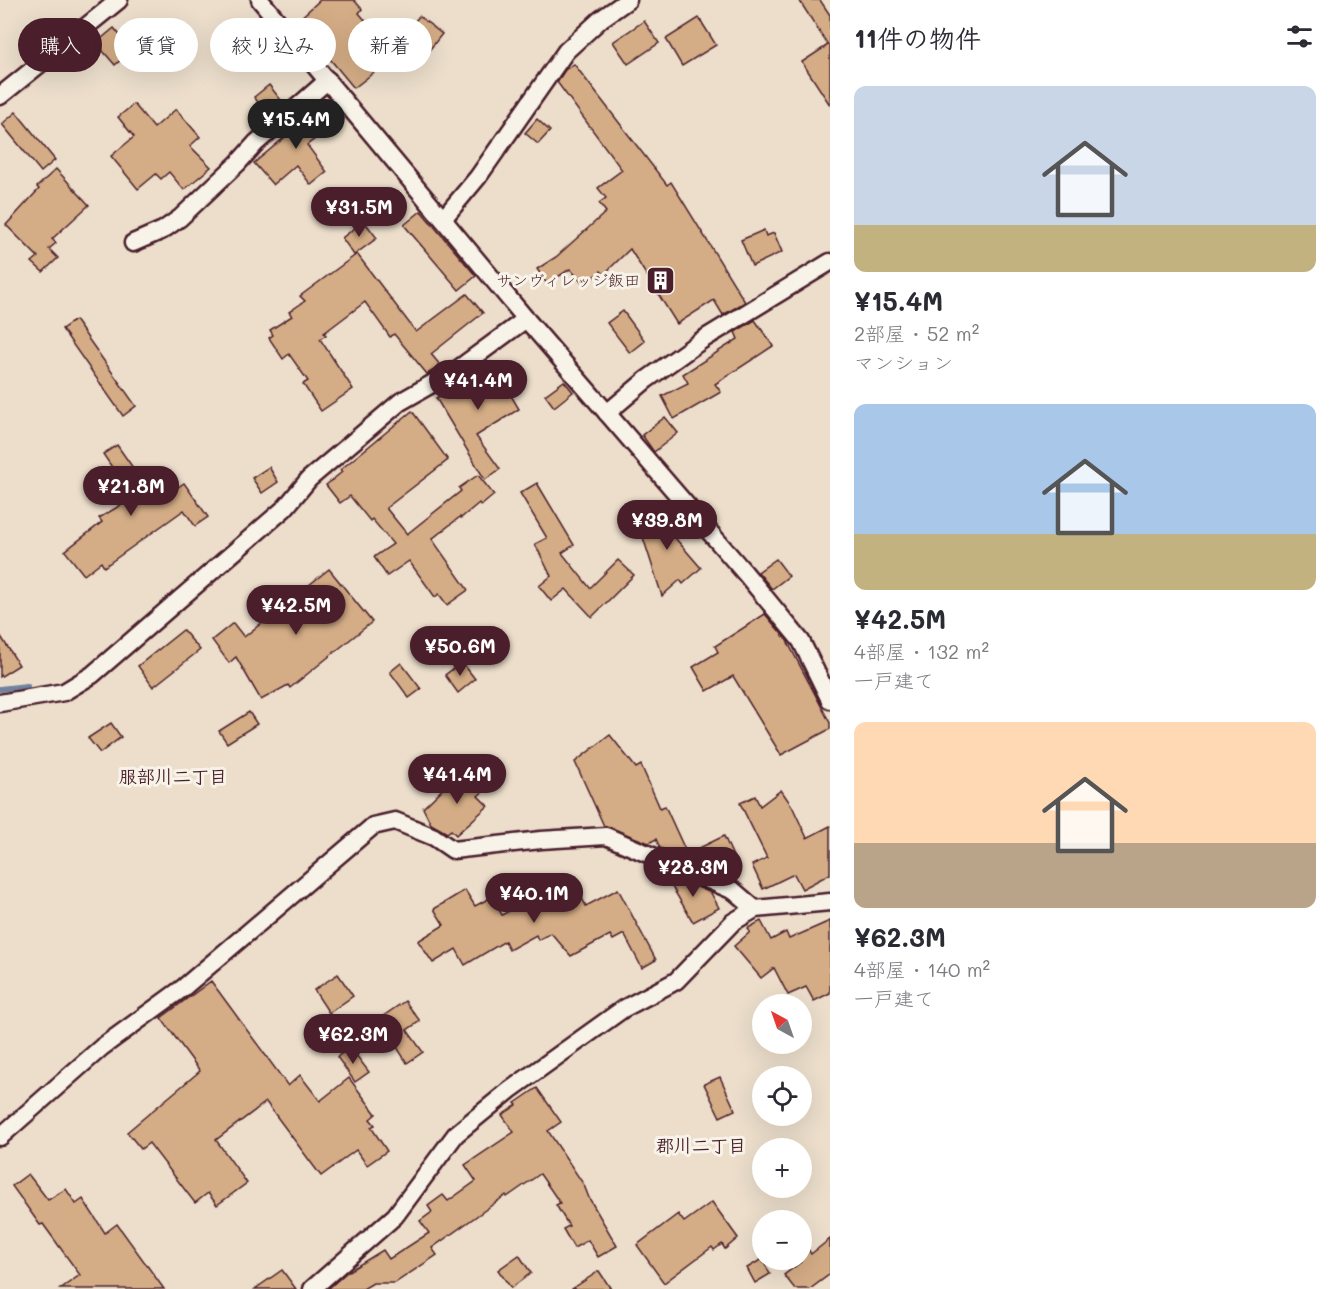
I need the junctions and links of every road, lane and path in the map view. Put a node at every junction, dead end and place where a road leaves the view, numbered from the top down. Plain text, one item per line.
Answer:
1 (119, 0) edge
2 (260, 0) edge
3 (628, 0) edge
4 (328, 80) junction
5 (0, 96) edge
6 (443, 219) junction
7 (134, 243) dead end
8 (830, 262) edge
9 (526, 319) junction
10 (607, 413) junction
11 (829, 696) edge
12 (0, 703) edge
13 (830, 903) edge
14 (754, 909) junction
15 (0, 1137) edge
16 (312, 1289) edge

1 - 5 street
2 - 4 street
3 - 6 street
4 - 6 street
4 - 7 street
6 - 9 street
8 - 10 street
9 - 10 street
9 - 12 street
10 - 11 street
13 - 14 street
14 - 15 street
14 - 16 street

